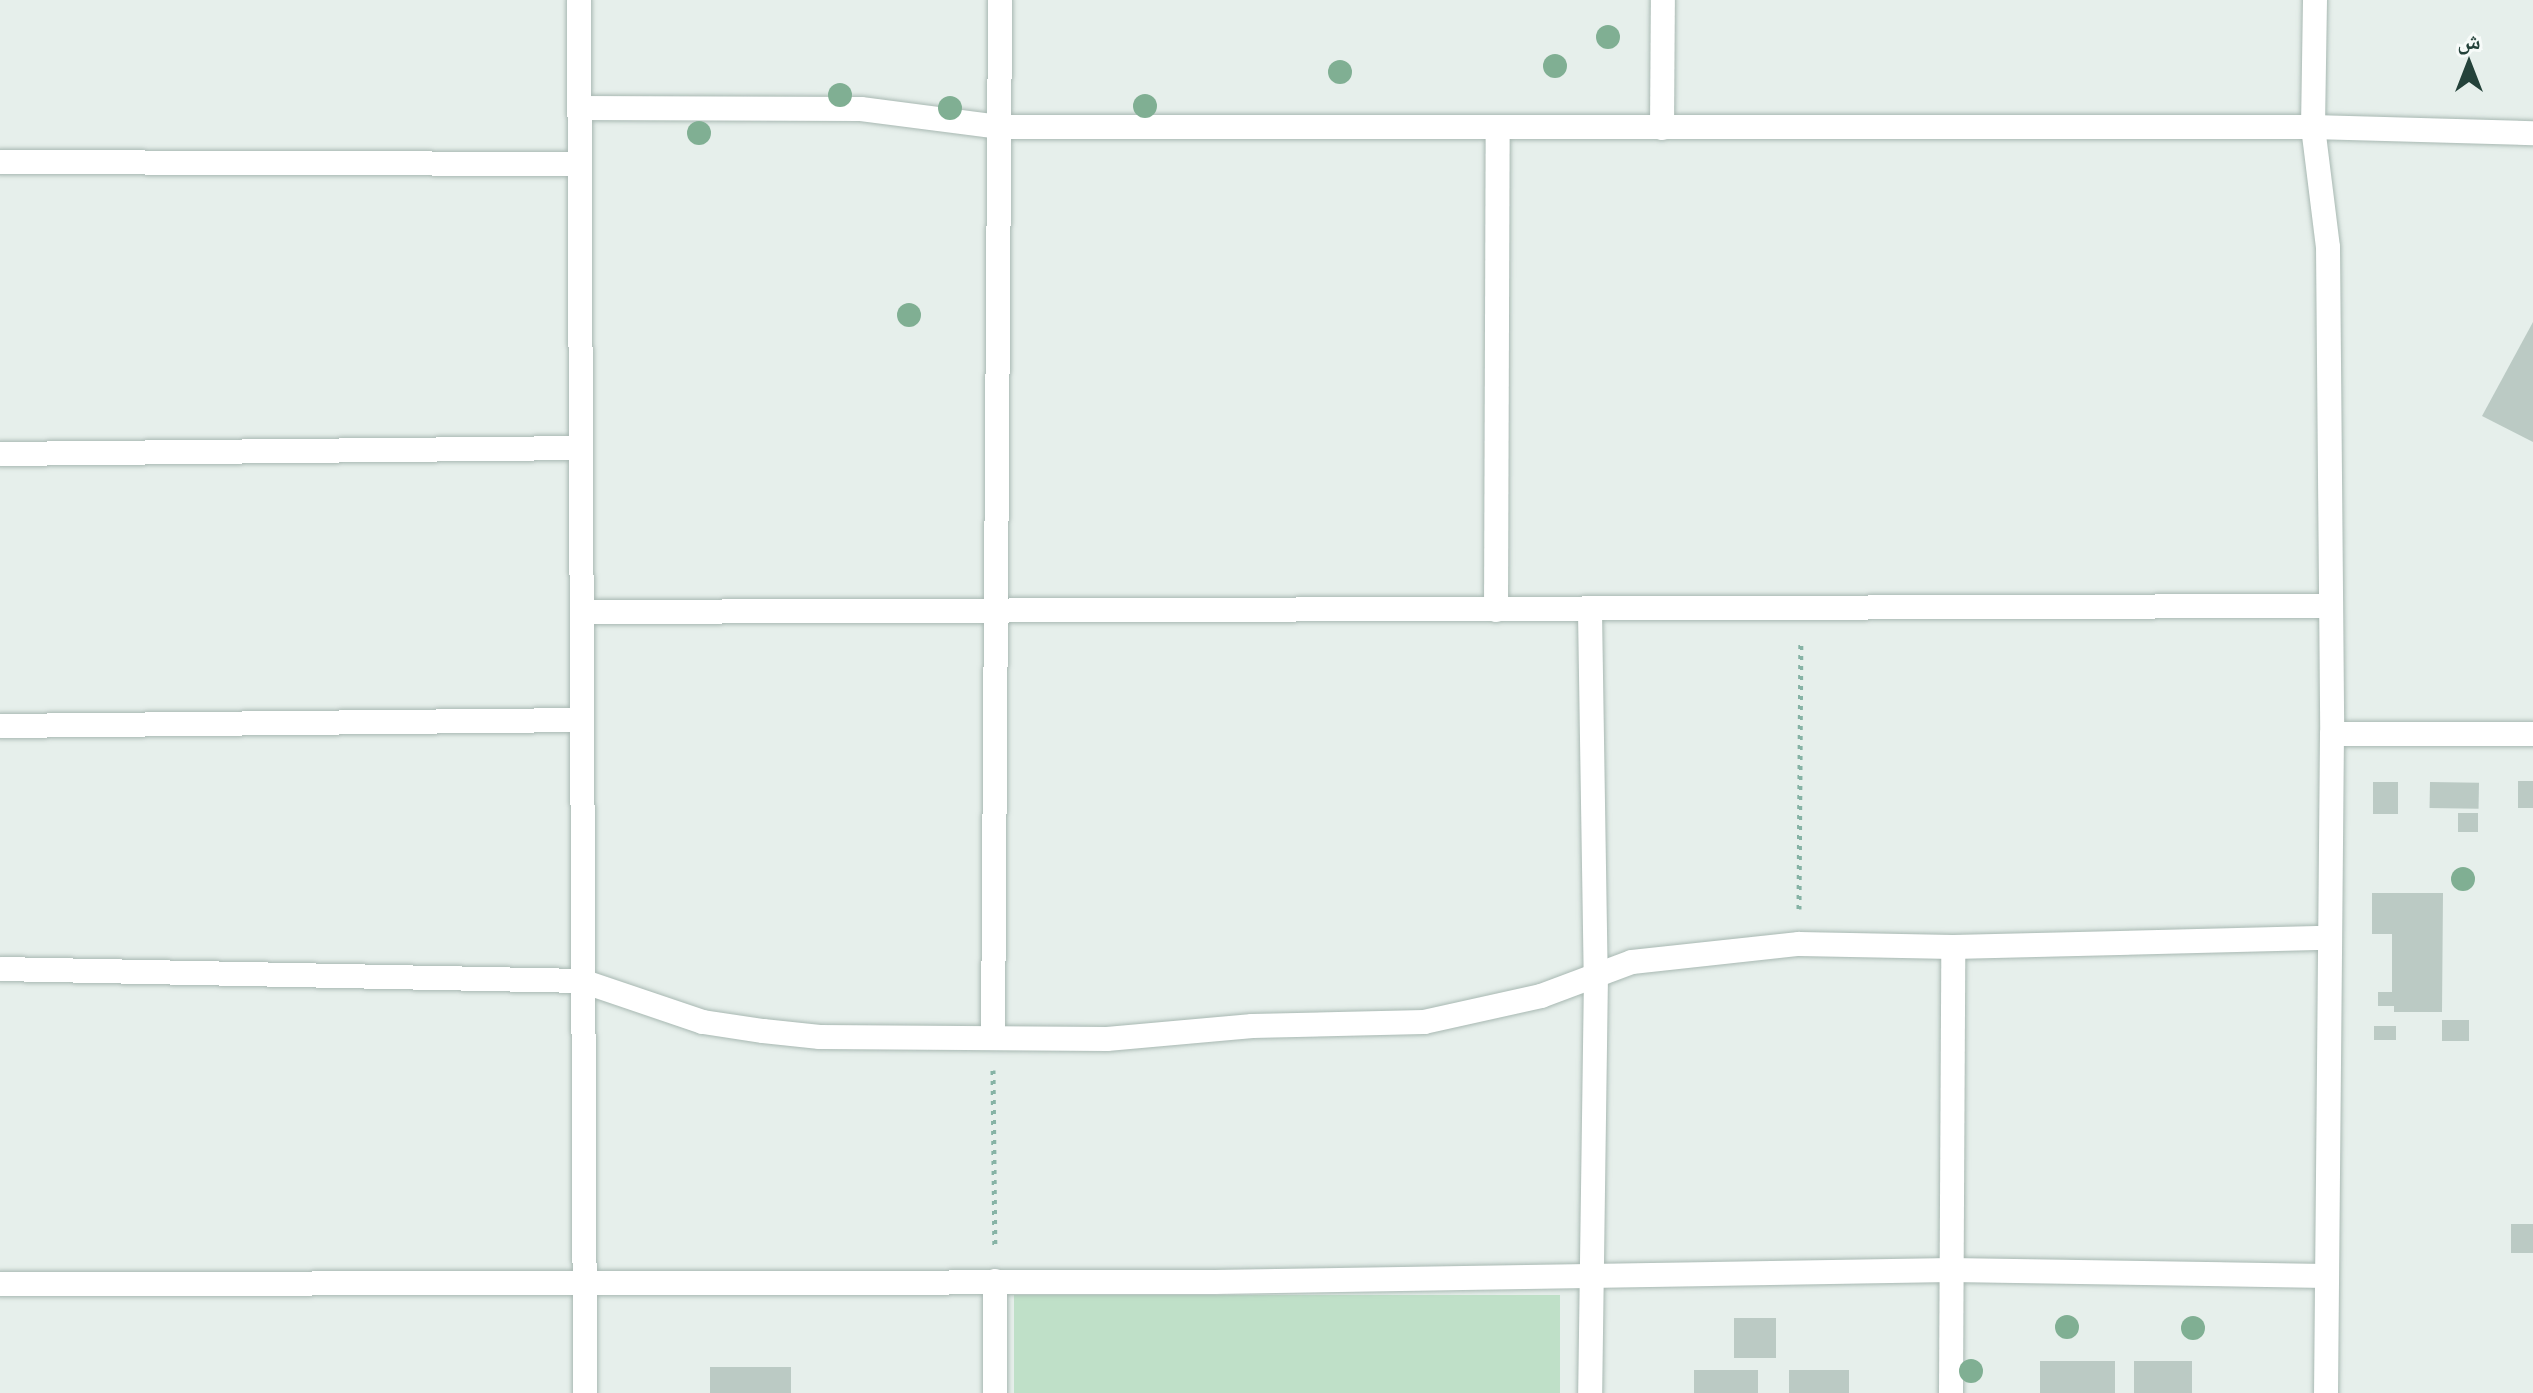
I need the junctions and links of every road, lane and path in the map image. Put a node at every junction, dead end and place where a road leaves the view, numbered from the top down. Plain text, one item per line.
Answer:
1 (579, 0) edge
2 (1000, 0) edge
3 (1663, 0) edge
4 (2315, 0) edge
5 (579, 108) junction
6 (999, 127) junction
7 (2313, 127) junction
8 (1498, 128) junction
9 (1662, 128) junction
10 (2533, 133) edge
11 (0, 162) edge
12 (580, 164) junction
13 (581, 448) junction
14 (0, 454) edge
15 (2327, 606) junction
16 (1496, 610) junction
17 (1801, 610) junction
18 (582, 612) junction
19 (998, 612) junction
20 (1590, 612) junction
21 (582, 720) junction
22 (0, 726) edge
23 (2332, 734) junction
24 (2533, 734) edge
25 (2327, 938) junction
26 (1799, 944) junction
27 (1953, 947) junction
28 (0, 969) edge
29 (1596, 975) junction
30 (582, 981) junction
31 (993, 1037) junction
32 (1951, 1270) junction
33 (1590, 1275) junction
34 (2326, 1276) junction
35 (995, 1281) junction
36 (585, 1282) junction
37 (0, 1284) edge
38 (585, 1393) edge
39 (995, 1393) edge
40 (1590, 1393) edge
41 (1951, 1393) edge
42 (2326, 1393) edge

1 - 5 street
2 - 6 street
3 - 9 street
4 - 7 street
5 - 6 street
5 - 12 street
6 - 8 street
6 - 19 street
7 - 9 street
7 - 10 street
7 - 15 street
8 - 9 street
8 - 16 street
11 - 12 street
12 - 13 street
13 - 14 street
13 - 18 street
15 - 17 street
15 - 23 street
16 - 19 street
16 - 20 street
17 - 20 street
17 - 26 path
18 - 19 street
18 - 21 street
19 - 31 street
20 - 29 street
21 - 22 street
21 - 30 street
23 - 24 street
23 - 25 street
25 - 27 street
25 - 34 street
26 - 27 street
26 - 29 street
27 - 32 street
28 - 30 street
29 - 31 street
29 - 33 street
30 - 31 street
30 - 36 street
31 - 35 path
32 - 33 street
32 - 34 street
32 - 41 street
33 - 35 street
33 - 40 street
34 - 42 street
35 - 36 street
35 - 39 street
36 - 37 street
36 - 38 street

